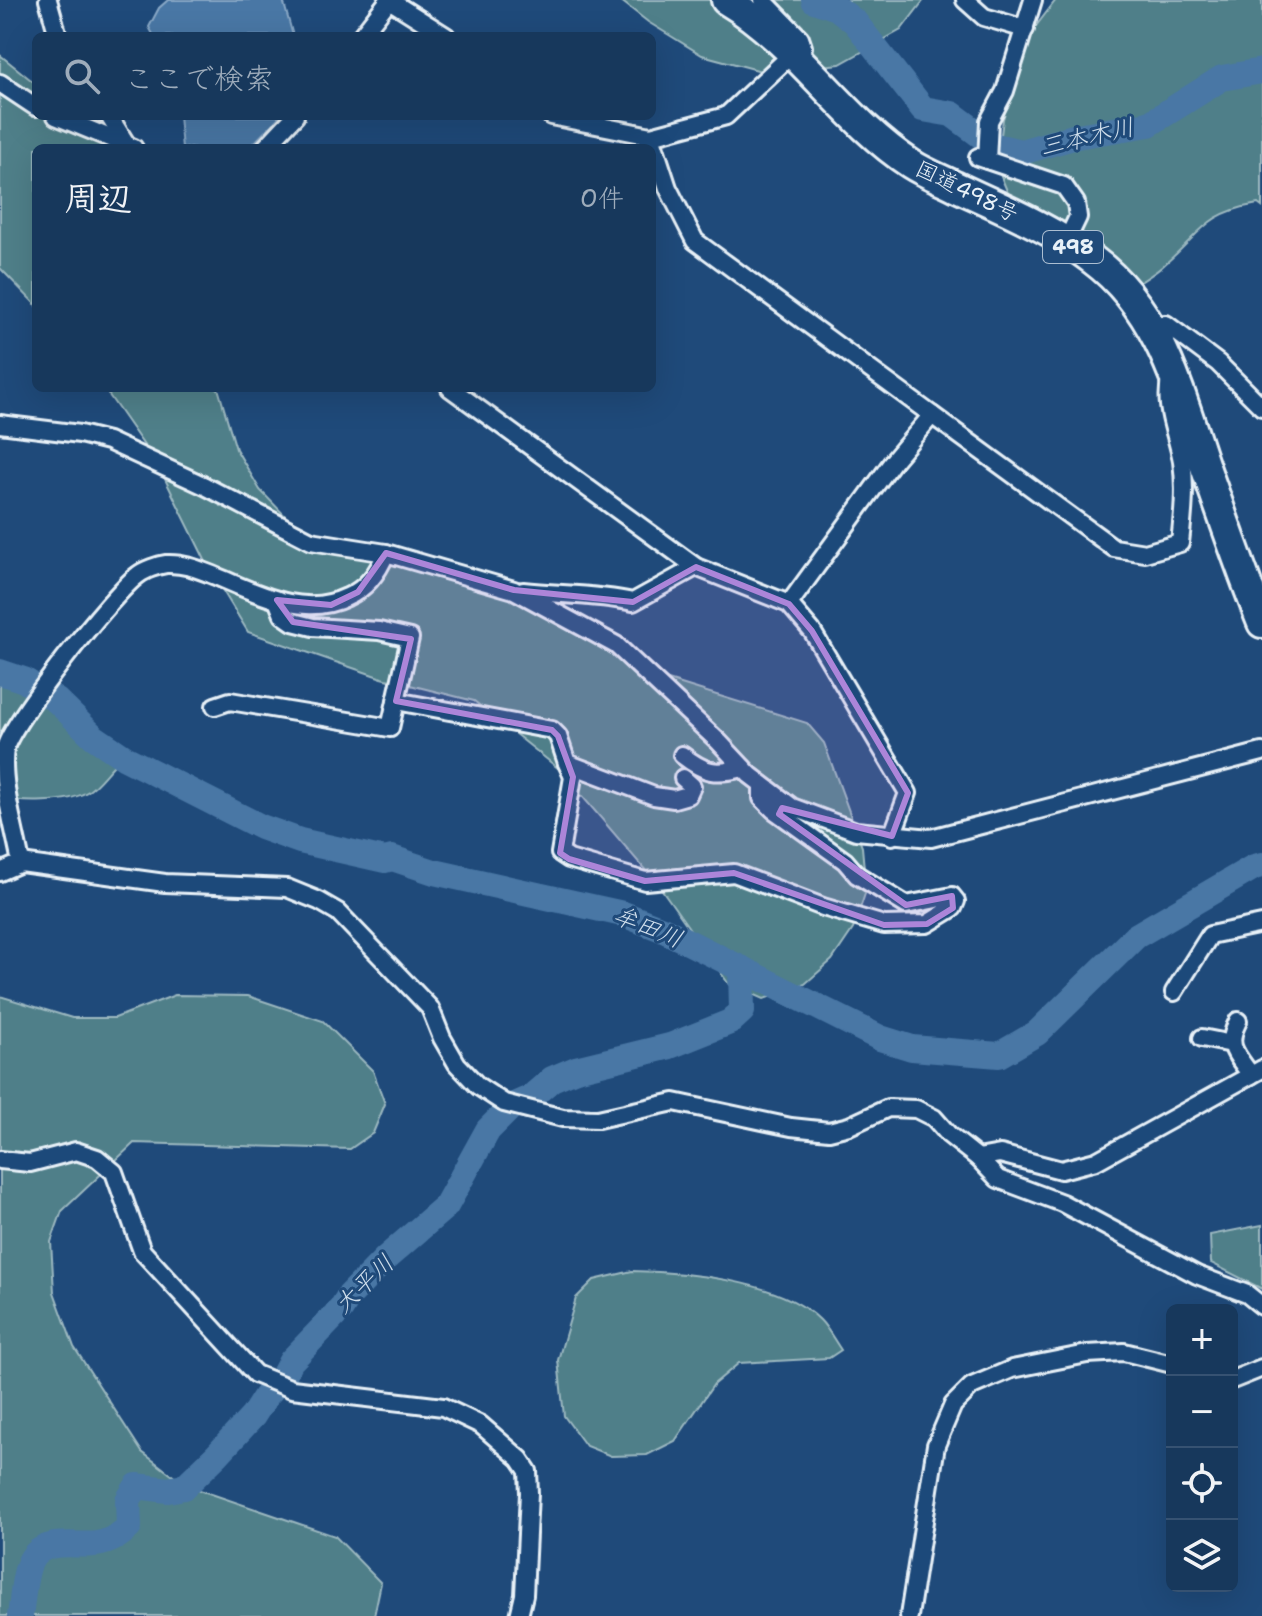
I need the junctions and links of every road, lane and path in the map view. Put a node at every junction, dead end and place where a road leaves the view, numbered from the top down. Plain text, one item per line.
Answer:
1 (48, 0) edge
2 (726, 0) edge
3 (763, 0) edge
4 (965, 0) edge
5 (1033, 0) edge
6 (1025, 29) junction
7 (57, 32) edge
8 (364, 32) edge
9 (440, 32) edge
10 (796, 57) junction
11 (0, 83) edge
12 (32, 104) edge
13 (66, 120) edge
14 (112, 120) edge
15 (291, 120) edge
16 (571, 120) edge
17 (651, 136) junction
18 (125, 144) edge
19 (129, 144) edge
20 (269, 144) edge
21 (654, 144) edge
22 (656, 151) edge
23 (1066, 242) junction
24 (1150, 325) junction
25 (1172, 371) junction
26 (455, 392) edge
27 (1262, 407) edge
28 (932, 415) junction
29 (0, 424) edge
30 (386, 553) junction
31 (696, 567) junction
32 (514, 590) junction
33 (277, 600) junction
34 (789, 604) junction
35 (1262, 623) edge
36 (396, 701) junction
37 (215, 706) dead end
38 (1262, 752) edge
39 (682, 755) dead end
40 (567, 763) junction
41 (743, 768) junction
42 (683, 778) dead end
43 (762, 785) junction
44 (892, 836) junction
45 (21, 863) junction
46 (0, 872) edge
47 (1262, 924) edge
48 (1174, 992) dead end
49 (1238, 1021) dead end
50 (1202, 1038) dead end
51 (1232, 1044) junction
52 (1256, 1072) edge
53 (978, 1158) junction
54 (0, 1160) edge
55 (1262, 1306) edge
56 (1166, 1362) edge
57 (1262, 1368) edge
58 (1238, 1378) edge
59 (519, 1616) edge
60 (909, 1616) edge

1 - 7 street
2 - 10 highway, 国道498号 / 498
3 - 10 street
4 - 6 street
5 - 6 street
6 - 23 street
8 - 9 street
10 - 17 street
10 - 23 highway, 国道498号 / 498
11 - 12 street
13 - 18 street
14 - 19 street
15 - 20 street
16 - 17 street
17 - 21 street
22 - 28 street
23 - 24 highway, 国道498号 / 498
24 - 25 highway, 国道498号 / 498
24 - 27 street
25 - 28 street
25 - 35 highway, 国道498号 / 498
26 - 31 street
28 - 34 street
29 - 30 street
30 - 32 street
30 - 33 street
31 - 32 street
31 - 34 street
32 - 41 street
33 - 36 street
33 - 45 street
34 - 44 street
36 - 37 street
36 - 40 street
38 - 44 street
39 - 41 street
40 - 42 street
40 - 43 street
41 - 43 street
43 - 44 street
45 - 46 street
45 - 53 street
47 - 48 street
49 - 51 street
50 - 51 street
51 - 52 street
52 - 53 street
53 - 55 street
54 - 59 street
56 - 60 street
57 - 58 street

